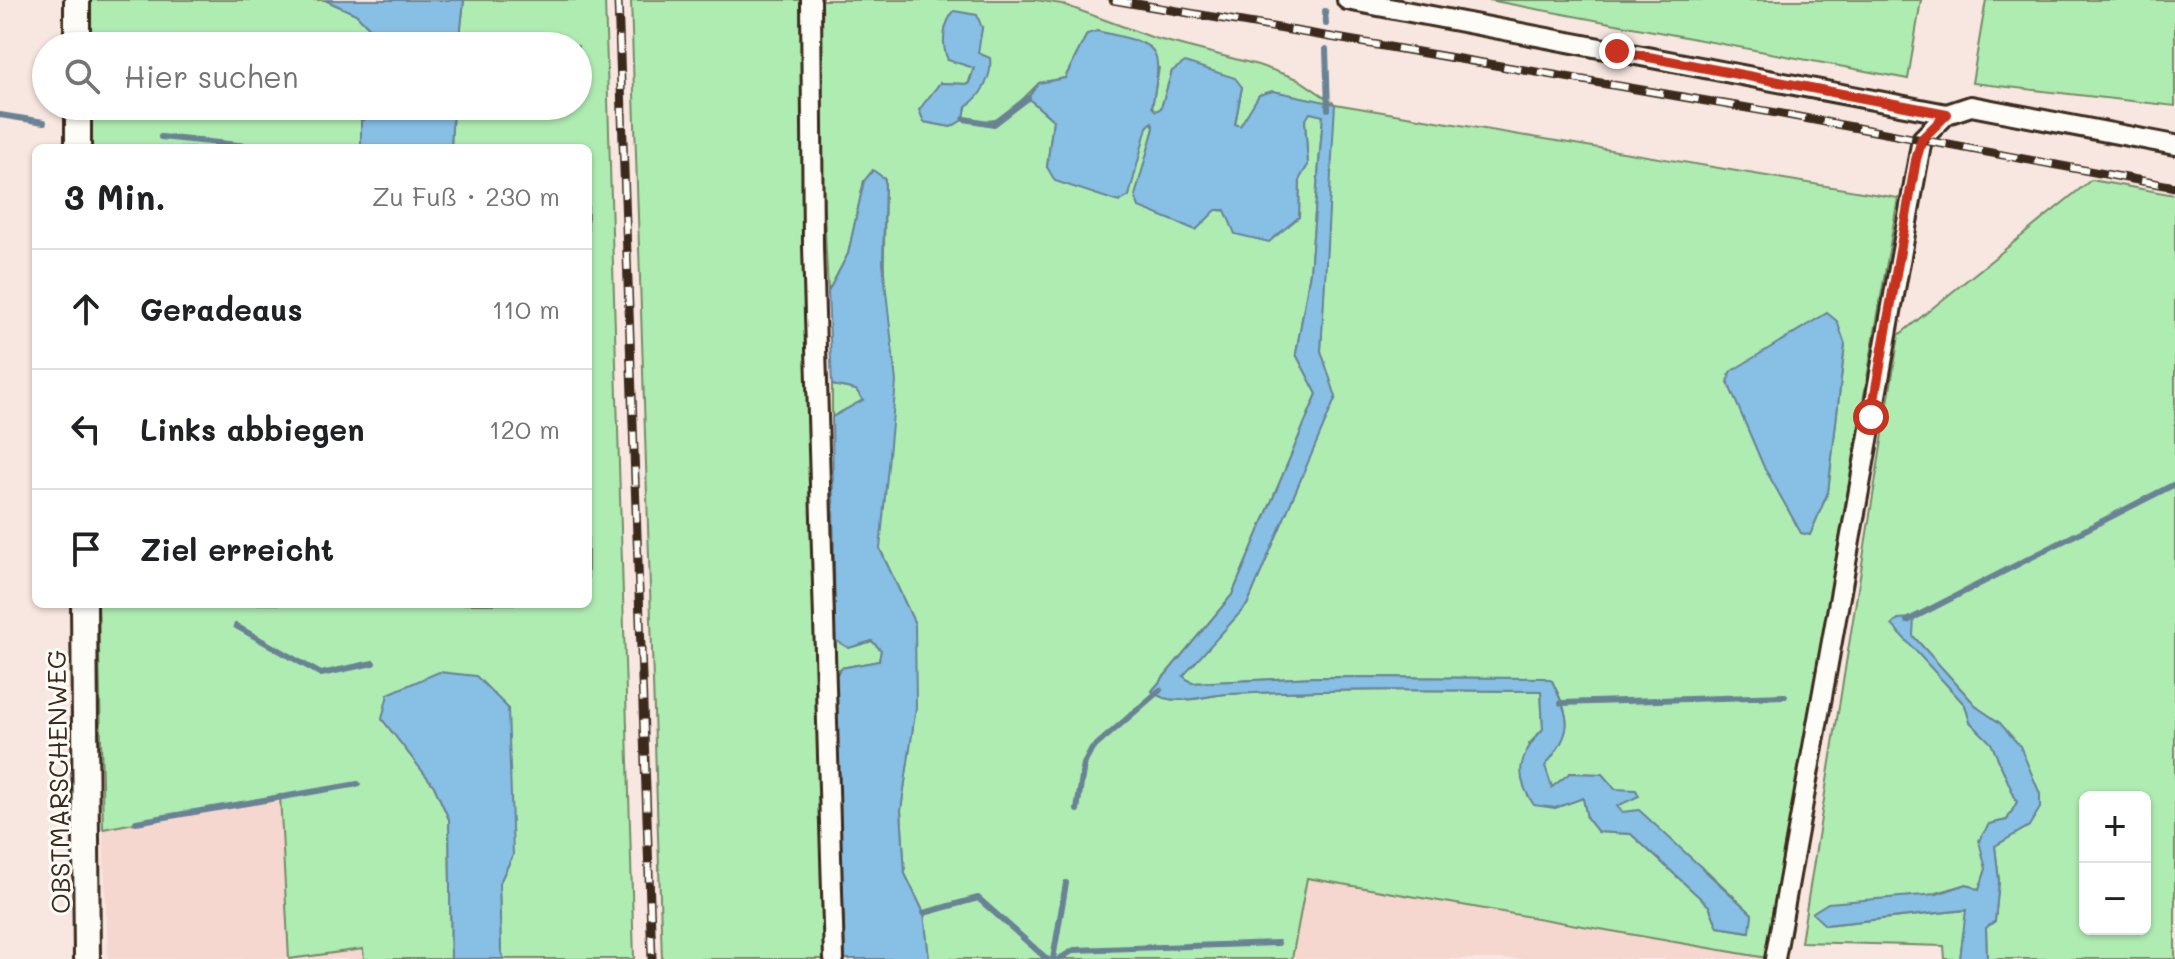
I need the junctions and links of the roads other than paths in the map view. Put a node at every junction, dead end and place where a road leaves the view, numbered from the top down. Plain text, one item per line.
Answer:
1 (77, 0) edge
2 (811, 0) edge
3 (1347, 0) edge
4 (77, 32) edge
5 (1947, 114) junction
6 (78, 120) edge
7 (78, 144) edge
8 (2175, 145) edge
9 (84, 608) edge
10 (87, 959) edge
11 (834, 959) edge
12 (1775, 959) edge

1 - 4 main road
2 - 11 lane
3 - 5 lane
5 - 8 lane
5 - 12 lane
6 - 7 main road
9 - 10 main road, OBSTMARSCHENWEG

